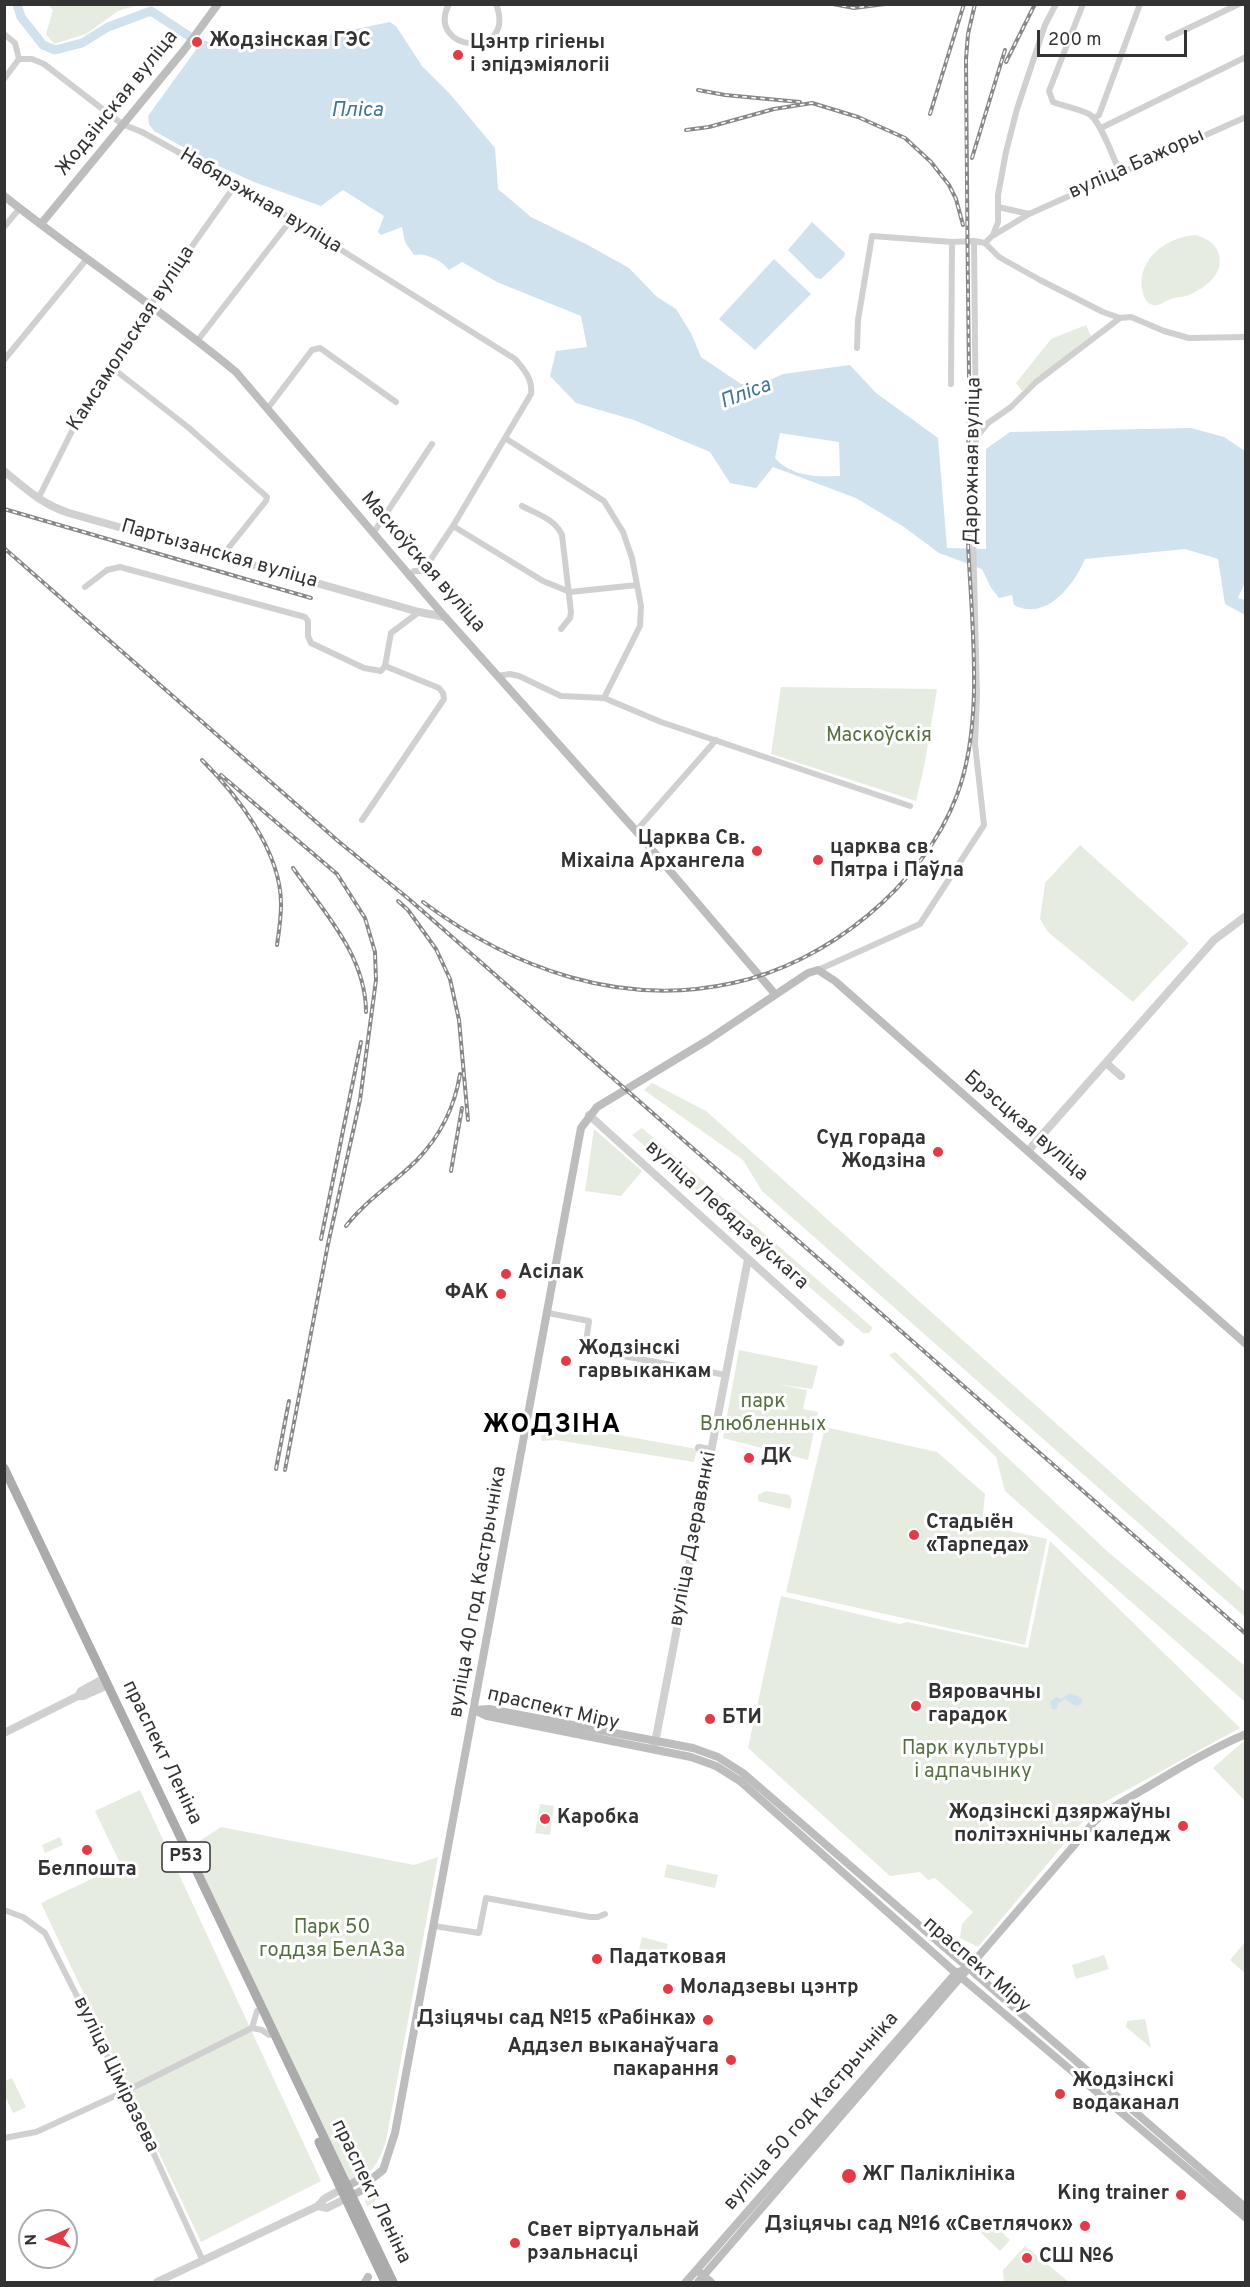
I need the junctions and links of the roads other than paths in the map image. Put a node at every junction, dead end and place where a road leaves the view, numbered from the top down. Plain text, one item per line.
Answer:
1 (218, 4) edge
2 (449, 4) edge
3 (496, 4) edge
4 (1056, 4) edge
5 (1083, 4) edge
6 (1140, 4) edge
7 (1239, 4) edge
8 (4, 34) edge
9 (1168, 38) dead end
10 (1245, 57) edge
11 (20, 59) junction
12 (4, 79) edge
13 (1096, 117) junction
14 (1245, 117) edge
15 (122, 124) junction
16 (1103, 127) junction
17 (1120, 172) junction
18 (236, 184) junction
19 (4, 196) edge
20 (998, 207) junction
21 (20, 208) junction
22 (1029, 214) junction
23 (291, 220) junction
24 (41, 224) junction
25 (4, 227) edge
26 (993, 235) junction
27 (974, 241) junction
28 (952, 242) junction
29 (985, 243) junction
30 (86, 260) junction
31 (151, 306) junction
32 (1120, 318) junction
33 (1245, 337) edge
34 (198, 340) junction
35 (857, 348) dead end
36 (4, 360) edge
37 (110, 366) junction
38 (951, 384) dead end
39 (396, 402) dead end
40 (268, 408) junction
41 (505, 438) junction
42 (976, 439) junction
43 (432, 444) dead end
44 (4, 471) edge
45 (38, 499) junction
46 (522, 506) dead end
47 (453, 526) junction
48 (374, 532) junction
49 (222, 556) junction
50 (410, 576) junction
51 (637, 585) junction
52 (84, 588) dead end
53 (570, 592) junction
54 (419, 612) junction
55 (445, 616) junction
56 (561, 629) dead end
57 (385, 666) junction
58 (498, 676) junction
59 (604, 698) junction
60 (716, 740) junction
61 (910, 806) dead end
62 (362, 820) dead end
63 (636, 831) junction
64 (1245, 916) edge
65 (818, 970) junction
66 (775, 994) junction
67 (1106, 1063) junction
68 (1121, 1076) dead end
69 (589, 1115) junction
70 (1028, 1151) junction
71 (747, 1259) junction
72 (548, 1313) junction
73 (840, 1342) dead end
74 (1245, 1344) edge
75 (726, 1375) junction
76 (699, 1448) dead end
77 (711, 1450) junction
78 (698, 1465) dead end
79 (707, 1467) junction
80 (4, 1468) edge
81 (4, 1481) edge
82 (104, 1683) junction
83 (474, 1710) junction
84 (4, 1733) edge
85 (1245, 1734) edge
86 (655, 1744) junction
87 (850, 1871) junction
88 (4, 1910) edge
89 (605, 1914) dead end
90 (434, 1926) junction
91 (967, 1968) junction
92 (959, 1975) junction
93 (258, 2011) junction
94 (252, 2028) junction
95 (269, 2035) junction
96 (1092, 2081) junction
97 (125, 2091) junction
98 (4, 2138) edge
99 (1189, 2164) junction
100 (369, 2181) junction
101 (339, 2188) junction
102 (348, 2198) junction
103 (318, 2206) junction
104 (1245, 2208) edge
105 (1245, 2218) edge
106 (203, 2261) junction
107 (700, 2276) edge
108 (157, 2283) edge
109 (385, 2283) edge
110 (393, 2283) edge
111 (686, 2283) edge
112 (711, 2283) edge

1 - 15 main road, Жодзінская вуліца
2 - 3 street
4 - 20 street
5 - 13 street
6 - 13 street
7 - 9 street
8 - 11 street
10 - 16 street
11 - 12 street
11 - 15 street, Набярэжная вуліца
13 - 16 street
14 - 17 street, вуліца Бажоры
15 - 18 street, Набярэжная вуліца
15 - 24 main road, Жодзінская вуліца
16 - 17 street
17 - 22 street, вуліца Бажоры
18 - 23 street, Набярэжная вуліца
18 - 31 street, Камсамольская вуліца
19 - 21 main road, Маскоўская вуліца
20 - 22 street
20 - 26 street
21 - 24 main road, Маскоўская вуліца
21 - 25 street
22 - 26 street, вуліца Бажоры
23 - 34 street
23 - 41 street, Набярэжная вуліца
24 - 30 main road, Маскоўская вуліца
26 - 29 street
27 - 28 street
27 - 29 street
27 - 42 street, Дарожная вуліца
28 - 35 street
28 - 38 street
29 - 32 street
30 - 31 main road, Маскоўская вуліца
30 - 36 street
31 - 34 main road, Маскоўская вуліца
31 - 37 street, Камсамольская вуліца
32 - 33 street
32 - 42 street
34 - 40 main road, Маскоўская вуліца
37 - 45 street, Камсамольская вуліца
37 - 49 street
39 - 40 street
40 - 48 main road, Маскоўская вуліца
41 - 47 street
41 - 51 street
42 - 65 street, Дарожная вуліца
43 - 48 street
44 - 45 street, Партызанская вуліца
45 - 49 street, Партызанская вуліца
46 - 53 street
47 - 50 street
47 - 53 street
48 - 50 main road, Маскоўская вуліца
49 - 54 street, Партызанская вуліца
50 - 55 main road, Маскоўская вуліца
51 - 53 street
51 - 59 street
52 - 57 street
53 - 56 street
54 - 55 street, Партызанская вуліца
54 - 57 street
55 - 58 main road, Маскоўская вуліца
57 - 62 street
58 - 59 street
58 - 63 main road, Маскоўская вуліца
59 - 60 street
60 - 61 street
60 - 63 street
63 - 66 main road, Маскоўская вуліца
64 - 67 street
65 - 66 main road
65 - 70 main road, Брэсцкая вуліца
66 - 69 main road
67 - 68 street
67 - 70 street
69 - 71 street, вуліца Лебядзеўскага
69 - 72 main road, вуліца 40 год Кастрычніка
70 - 74 main road, Брэсцкая вуліца
71 - 73 street, вуліца Лебядзеўскага
71 - 75 street, вуліца Дзеравянкі
72 - 75 street
72 - 83 main road, вуліца 40 год Кастрычніка
75 - 77 street, вуліца Дзеравянкі
76 - 77 street
77 - 79 street, вуліца Дзеравянкі
78 - 79 street
79 - 86 street, вуліца Дзеравянкі
80 - 82 main road, праспект Леніна / Р53
81 - 82 main road, праспект Леніна / Р53
82 - 84 street
82 - 93 main road, праспект Леніна / Р53
82 - 101 main road, праспект Леніна / Р53
83 - 86 main road, праспект Міру
83 - 90 main road, вуліца 40 год Кастрычніка
85 - 91 main road, вуліца 50 год Кастрычніка
86 - 87 main road, праспект Міру
87 - 91 main road, праспект Міру
87 - 92 main road, праспект Міру
88 - 97 street, вуліца Ціміразева
89 - 90 street
90 - 100 main road, вуліца 40 год Кастрычніка
91 - 92 main road, вуліца 50 год Кастрычніка
91 - 96 main road, праспект Міру
92 - 96 main road, праспект Міру
92 - 107 main road, вуліца 50 год Кастрычніка
93 - 94 street
93 - 95 main road, праспект Леніна / Р53
94 - 95 street
94 - 97 street
95 - 101 main road, праспект Леніна / Р53
96 - 99 main road, праспект Міру
97 - 98 street
97 - 106 street, вуліца Ціміразева
99 - 104 main road, праспект Міру
99 - 105 main road, праспект Міру
100 - 101 main road
100 - 102 main road, вуліца 40 год Кастрычніка
101 - 102 main road, праспект Леніна / Р53
101 - 103 street
102 - 103 street
102 - 109 main road, праспект Леніна / Р53
102 - 110 main road, праспект Леніна / Р53
103 - 106 street
106 - 108 street
107 - 111 main road, вуліца 50 год Кастрычніка
107 - 112 main road

